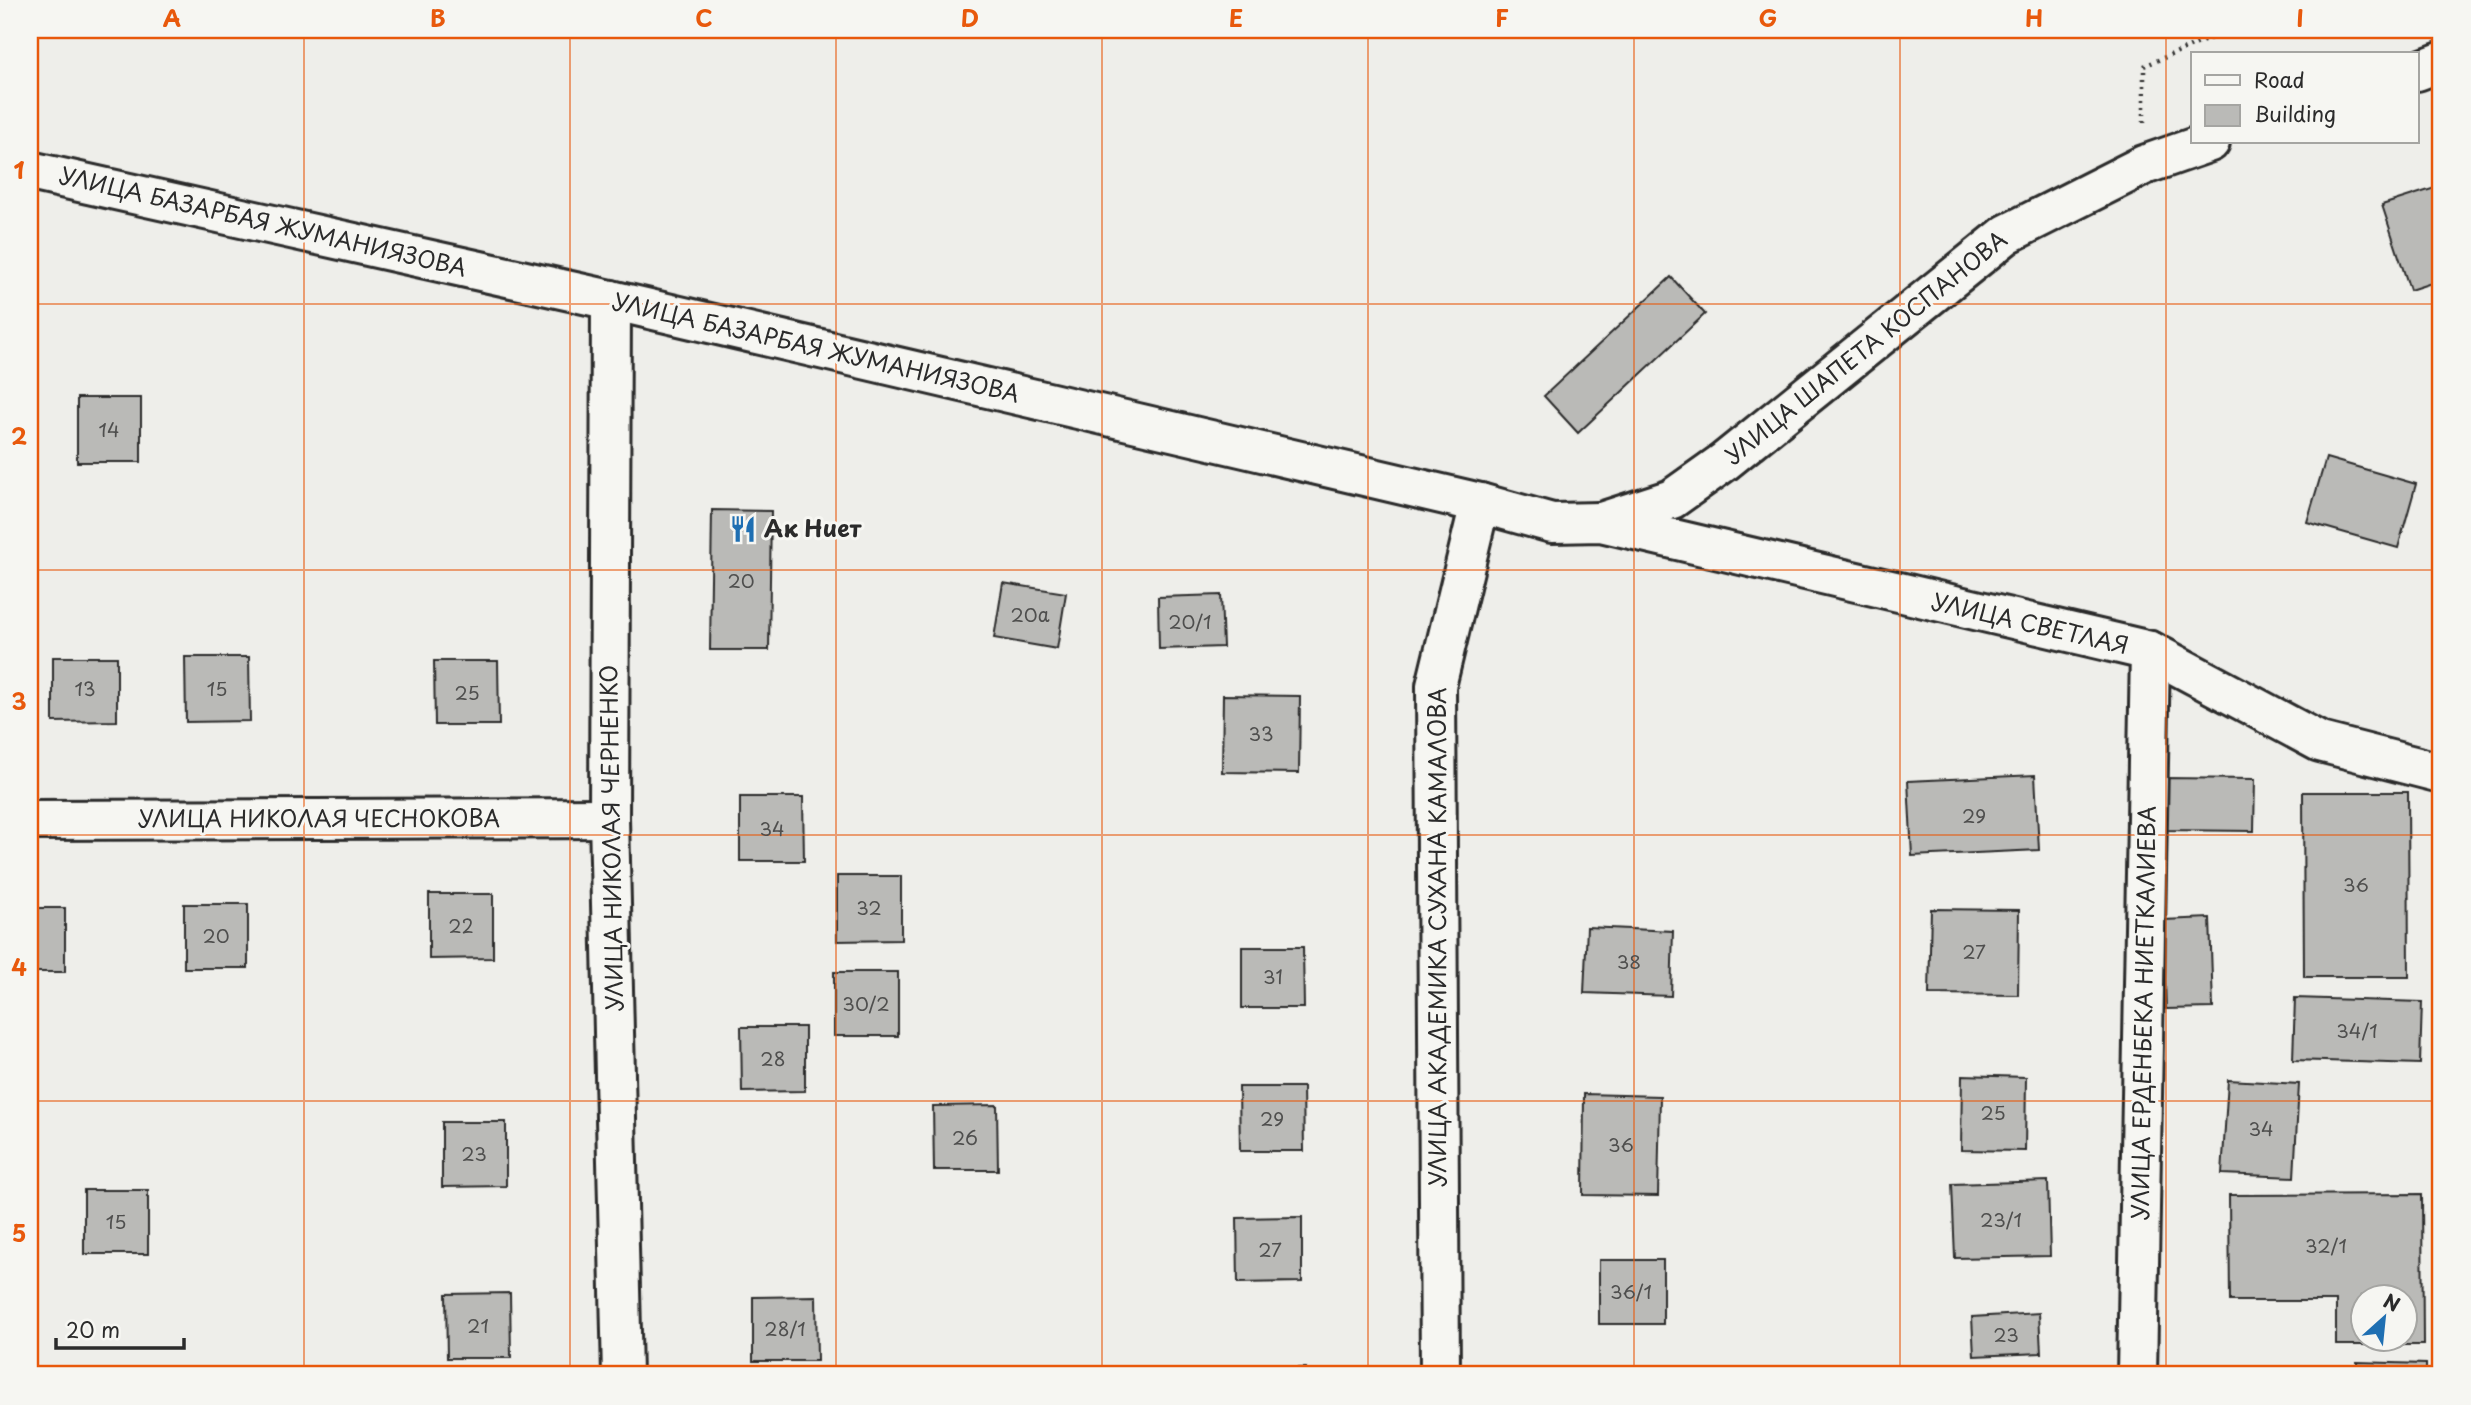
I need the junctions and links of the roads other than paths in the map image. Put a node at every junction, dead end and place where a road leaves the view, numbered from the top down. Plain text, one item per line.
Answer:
1 (2441, 62) edge
2 (2418, 71) edge
3 (2204, 144) edge
4 (30, 170) edge
5 (611, 300) junction
6 (1480, 503) junction
7 (1601, 522) junction
8 (2150, 651) junction
9 (2441, 773) edge
10 (609, 818) junction
11 (30, 820) edge
12 (622, 1375) edge
13 (1440, 1375) edge
14 (2137, 1375) edge

1 - 2 street
3 - 7 street, УЛИЦА ШАПЕТА КОСПАНОВА
4 - 5 street, УЛИЦА БАЗАРБАЯ ЖУМАНИЯЗОВА
5 - 6 street, УЛИЦА БАЗАРБАЯ ЖУМАНИЯЗОВА
5 - 10 street, УЛИЦА НИКОЛАЯ ЧЕРНЕНКО
6 - 7 street, УЛИЦА БАЗАРБАЯ ЖУМАНИЯЗОВА
6 - 13 street, УЛИЦА АКАДЕМИКА СУХАНА КАМАЛОВА
7 - 8 street, УЛИЦА СВЕТЛАЯ
8 - 9 street, УЛИЦА СВЕТЛАЯ
8 - 14 street, УЛИЦА ЕРДЕНБЕКА НИЕТКАЛИЕВА
10 - 11 street, УЛИЦА НИКОЛАЯ ЧЕСНОКОВА
10 - 12 street, УЛИЦА НИКОЛАЯ ЧЕРНЕНКО

